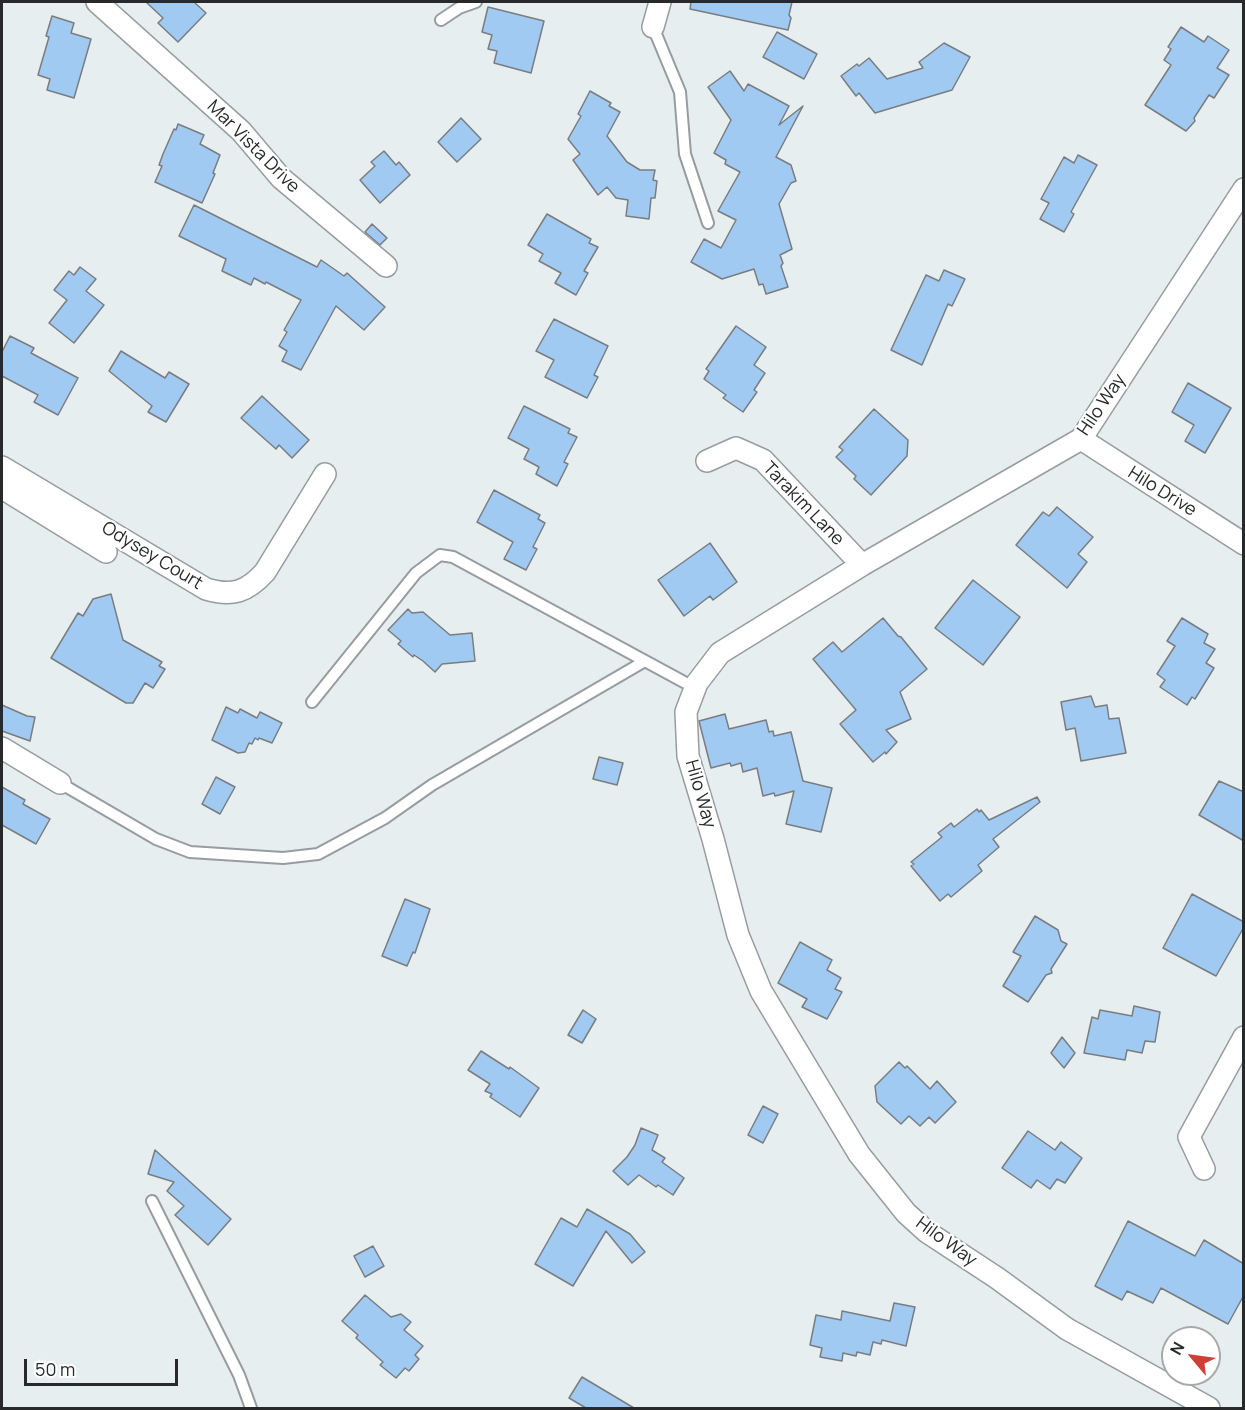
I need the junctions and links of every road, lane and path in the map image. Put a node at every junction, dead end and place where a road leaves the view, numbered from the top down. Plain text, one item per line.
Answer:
1 (97, 2) edge
2 (476, 2) edge
3 (660, 2) edge
4 (441, 20) dead end
5 (653, 27) joint
6 (1244, 189) edge
7 (708, 223) dead end
8 (386, 266) dead end
9 (1081, 439) junction
10 (707, 461) dead end
11 (2, 467) edge
12 (326, 474) dead end
13 (2, 488) edge
14 (1244, 544) edge
15 (106, 552) dead end
16 (862, 565) junction
17 (645, 661) junction
18 (695, 688) junction
19 (312, 702) dead end
20 (2, 748) edge
21 (60, 783) joint
22 (1244, 1037) edge
23 (1204, 1169) dead end
24 (152, 1201) dead end
25 (251, 1408) edge
26 (1209, 1408) edge

1 - 8 street, Mar Vista Drive
2 - 4 lane
3 - 5 street
5 - 7 lane
6 - 9 street, Hilo Way
9 - 14 street, Hilo Drive
9 - 16 street, Hilo Way
10 - 16 street, Tarakim Lane
11 - 12 street, Odysey Court
13 - 15 street
16 - 18 street, Hilo Way
17 - 18 lane
17 - 19 lane
17 - 21 lane
18 - 26 street, Hilo Way
20 - 21 street
22 - 23 street
24 - 25 lane

